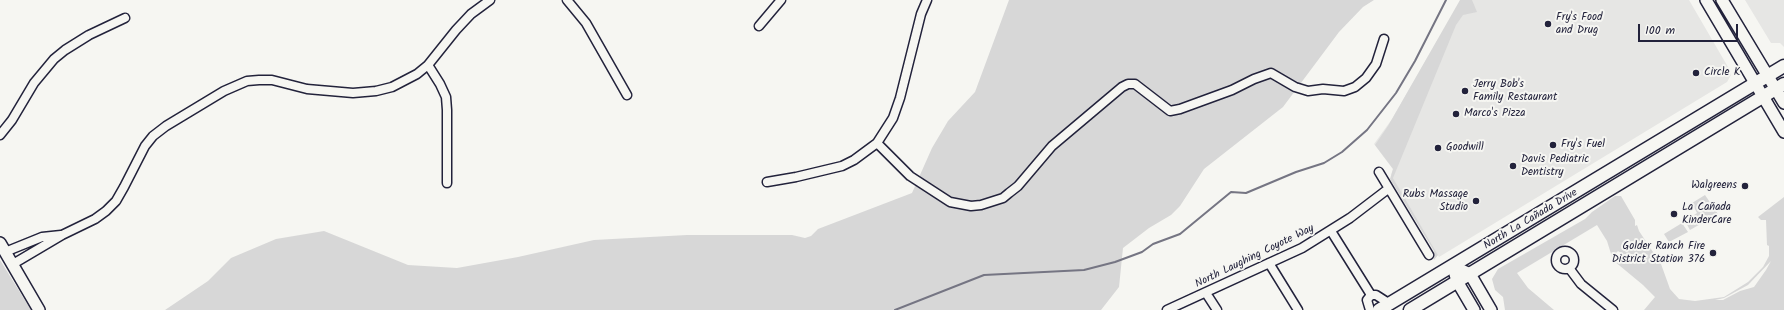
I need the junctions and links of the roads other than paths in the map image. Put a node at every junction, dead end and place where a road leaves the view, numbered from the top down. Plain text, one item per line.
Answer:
1 (490, 0) edge
2 (567, 0) edge
3 (781, 0) edge
4 (927, 0) edge
5 (1706, 0) edge
6 (1722, 0) edge
7 (125, 18) dead end
8 (759, 26) dead end
9 (1384, 39) dead end
10 (428, 65) junction
11 (1784, 66) edge
12 (1768, 76) junction
13 (1756, 84) junction
14 (1780, 87) edge
15 (627, 95) dead end
16 (1764, 97) junction
17 (1784, 103) edge
18 (1784, 132) edge
19 (0, 136) edge
20 (877, 143) junction
21 (1379, 172) dead end
22 (767, 182) dead end
23 (447, 183) dead end
24 (1388, 189) junction
25 (1331, 231) junction
26 (62, 235) junction
27 (3, 247) edge
28 (1429, 255) dead end
29 (1269, 263) junction
30 (12, 264) junction
31 (1453, 266) junction
32 (1569, 268) dead end
33 (1470, 274) junction
34 (1457, 281) junction
35 (1206, 293) junction
36 (1371, 295) junction
37 (1384, 307) edge
38 (39, 310) edge
39 (1167, 310) edge
40 (1216, 310) edge
41 (1298, 310) edge
42 (1370, 310) edge
43 (1410, 310) edge
44 (1474, 310) edge
45 (1491, 310) edge
46 (1613, 310) edge

1 - 10 street
2 - 15 street
3 - 8 street
4 - 20 street
5 - 13 main road
6 - 12 main road
7 - 19 street
9 - 20 street
10 - 23 street
10 - 26 street
11 - 12 main road, North La Cañada Drive
12 - 13 main road, North La Cañada Drive
12 - 14 main road
13 - 16 main road
13 - 31 main road, North La Cañada Drive
14 - 16 main road, North La Cañada Drive
14 - 17 main road
16 - 18 main road
16 - 33 main road, North La Cañada Drive
20 - 22 street
21 - 24 street
24 - 25 street, North Laughing Coyote Way
24 - 28 street
25 - 29 street, North Laughing Coyote Way
25 - 36 street
26 - 27 street
26 - 30 street
27 - 30 main road
29 - 35 street, North Laughing Coyote Way
29 - 41 street
30 - 38 main road
31 - 33 main road
31 - 34 main road
31 - 37 main road, North La Cañada Drive
32 - 46 street
33 - 34 main road, North La Cañada Drive
33 - 45 main road
34 - 43 main road, North La Cañada Drive
34 - 44 main road
35 - 39 street, North Laughing Coyote Way
35 - 40 street
36 - 37 street
36 - 42 street

